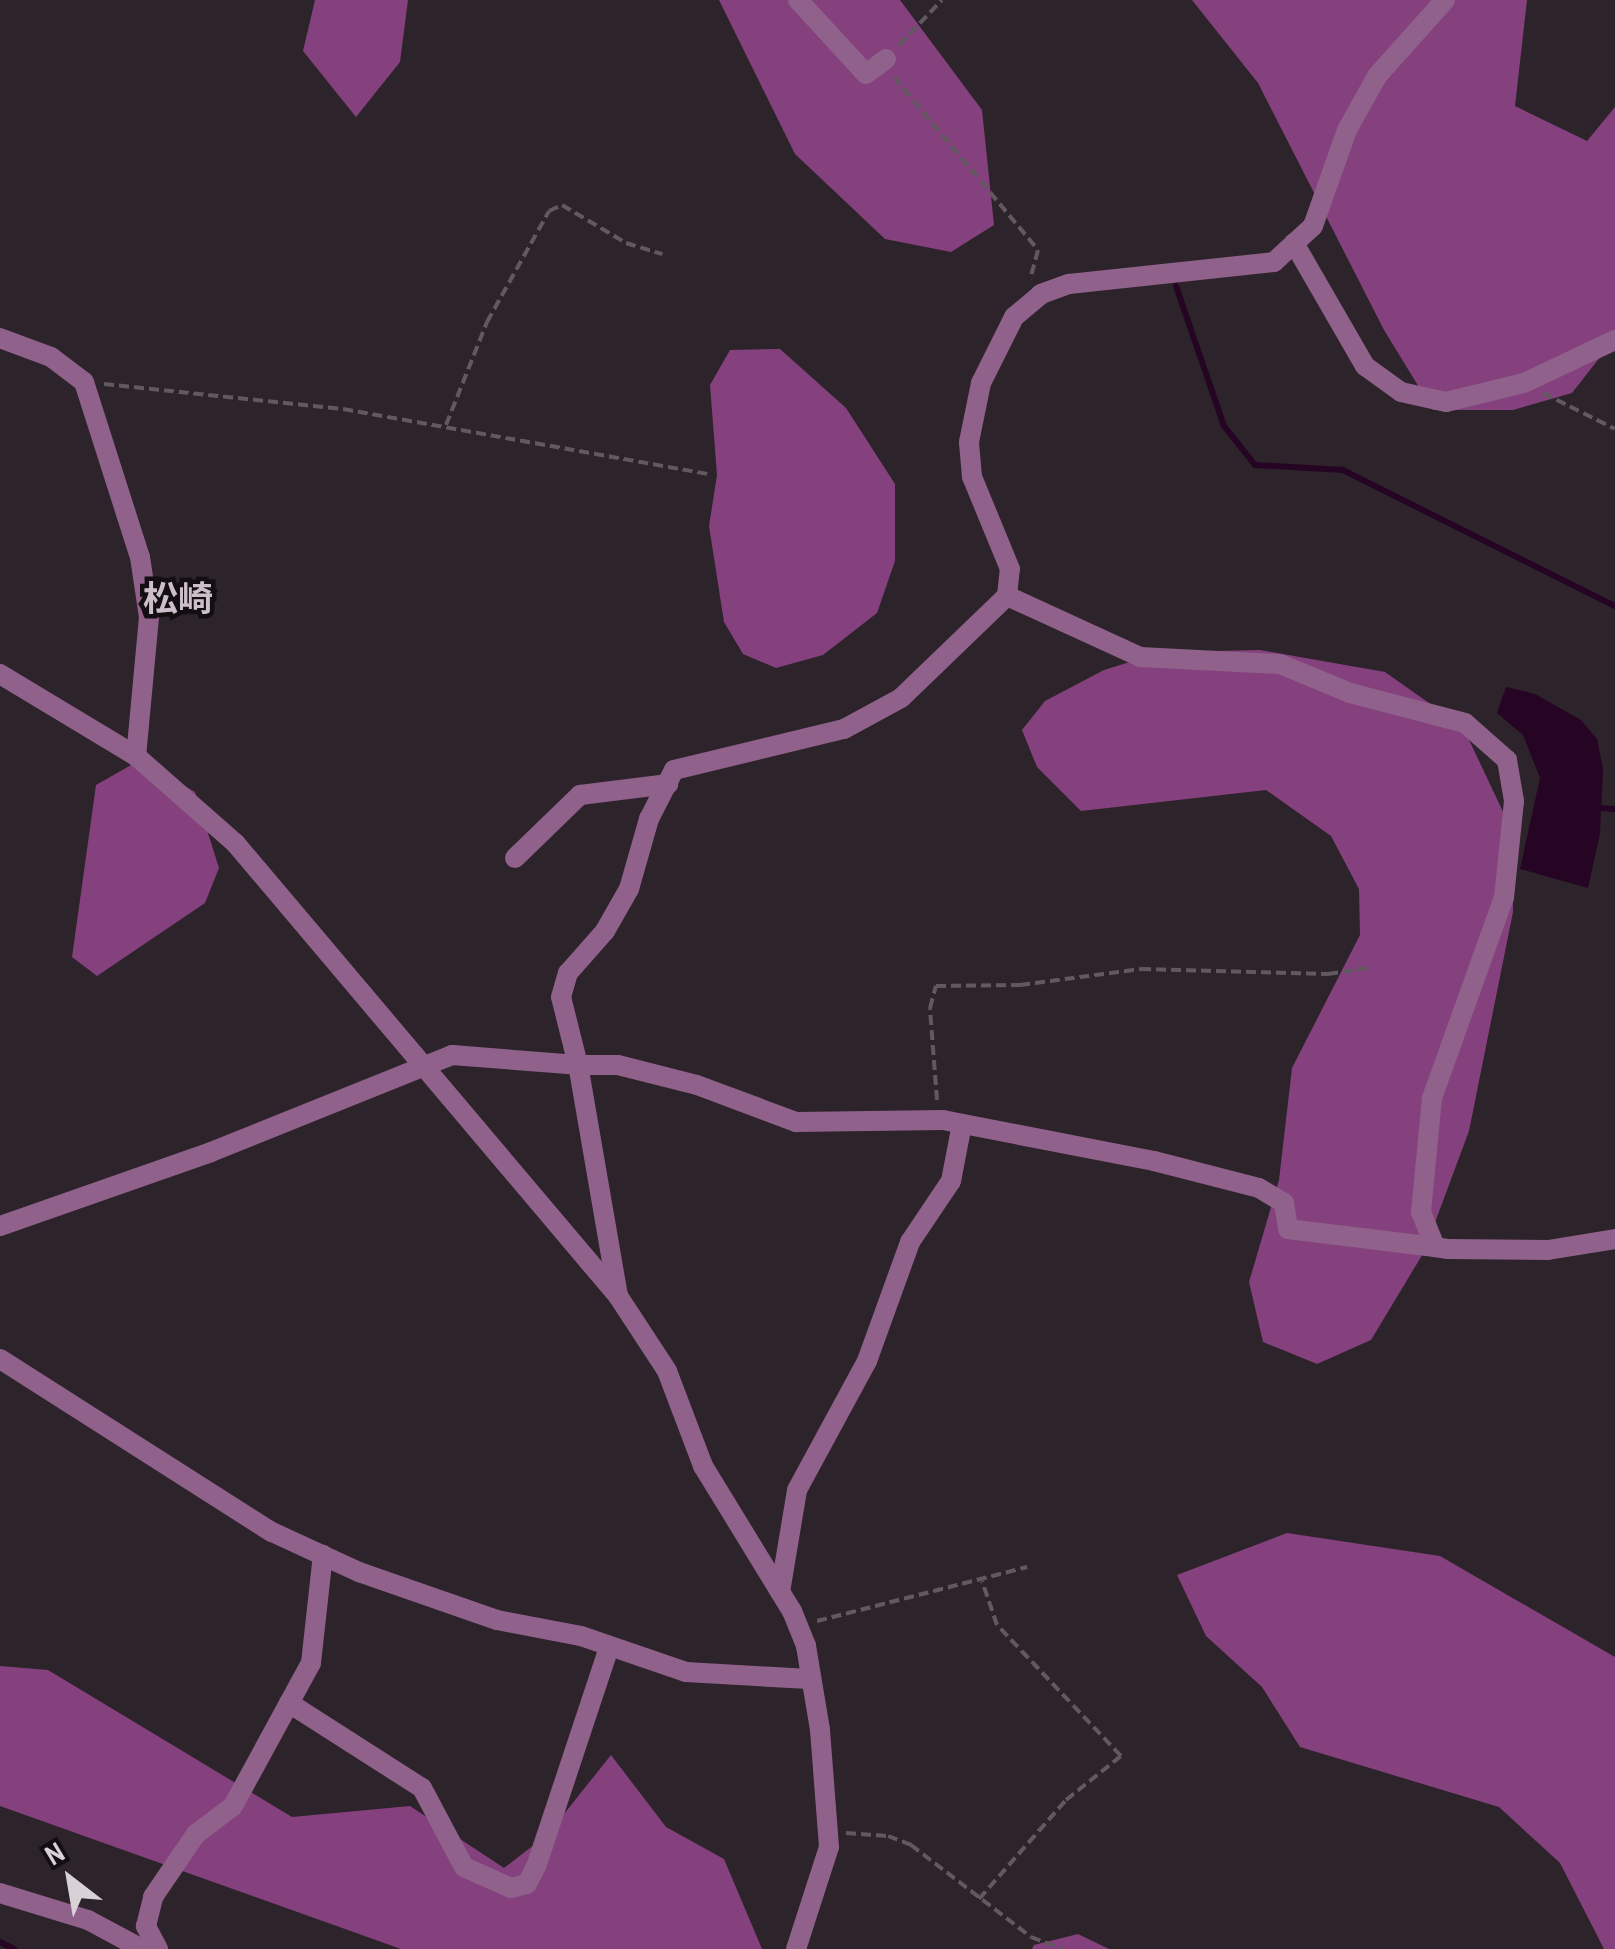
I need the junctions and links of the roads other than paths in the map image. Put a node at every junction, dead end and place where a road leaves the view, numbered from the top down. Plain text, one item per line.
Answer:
1 (798, 0) edge
2 (1445, 0) edge
3 (886, 59) road end
4 (1294, 243) junction
5 (0, 338) edge
6 (1615, 340) edge
7 (1007, 596) junction
8 (0, 674) edge
9 (136, 756) junction
10 (668, 784) junction
11 (515, 858) dead end
12 (422, 1066) junction
13 (578, 1066) junction
14 (962, 1124) junction
15 (0, 1226) edge
16 (1615, 1239) edge
17 (1435, 1246) junction
18 (618, 1296) junction
19 (4, 1371) edge
20 (323, 1555) junction
21 (780, 1592) junction
22 (609, 1647) junction
23 (809, 1679) junction
24 (289, 1703) junction
25 (2, 1899) edge
26 (142, 1949) edge
27 (158, 1949) edge
28 (796, 1949) edge

1 - 3 street
2 - 4 street
4 - 6 street
4 - 7 street
5 - 9 street
7 - 10 street
7 - 17 street
8 - 9 street
9 - 12 street
10 - 11 street
10 - 13 street
12 - 13 street
12 - 15 street
12 - 18 street
13 - 14 street
13 - 18 street
14 - 17 street
14 - 21 street
16 - 17 street
18 - 21 street
19 - 20 street
20 - 22 street
20 - 24 street
21 - 23 street
22 - 23 street
22 - 24 street
23 - 28 street
24 - 27 street
25 - 26 street

